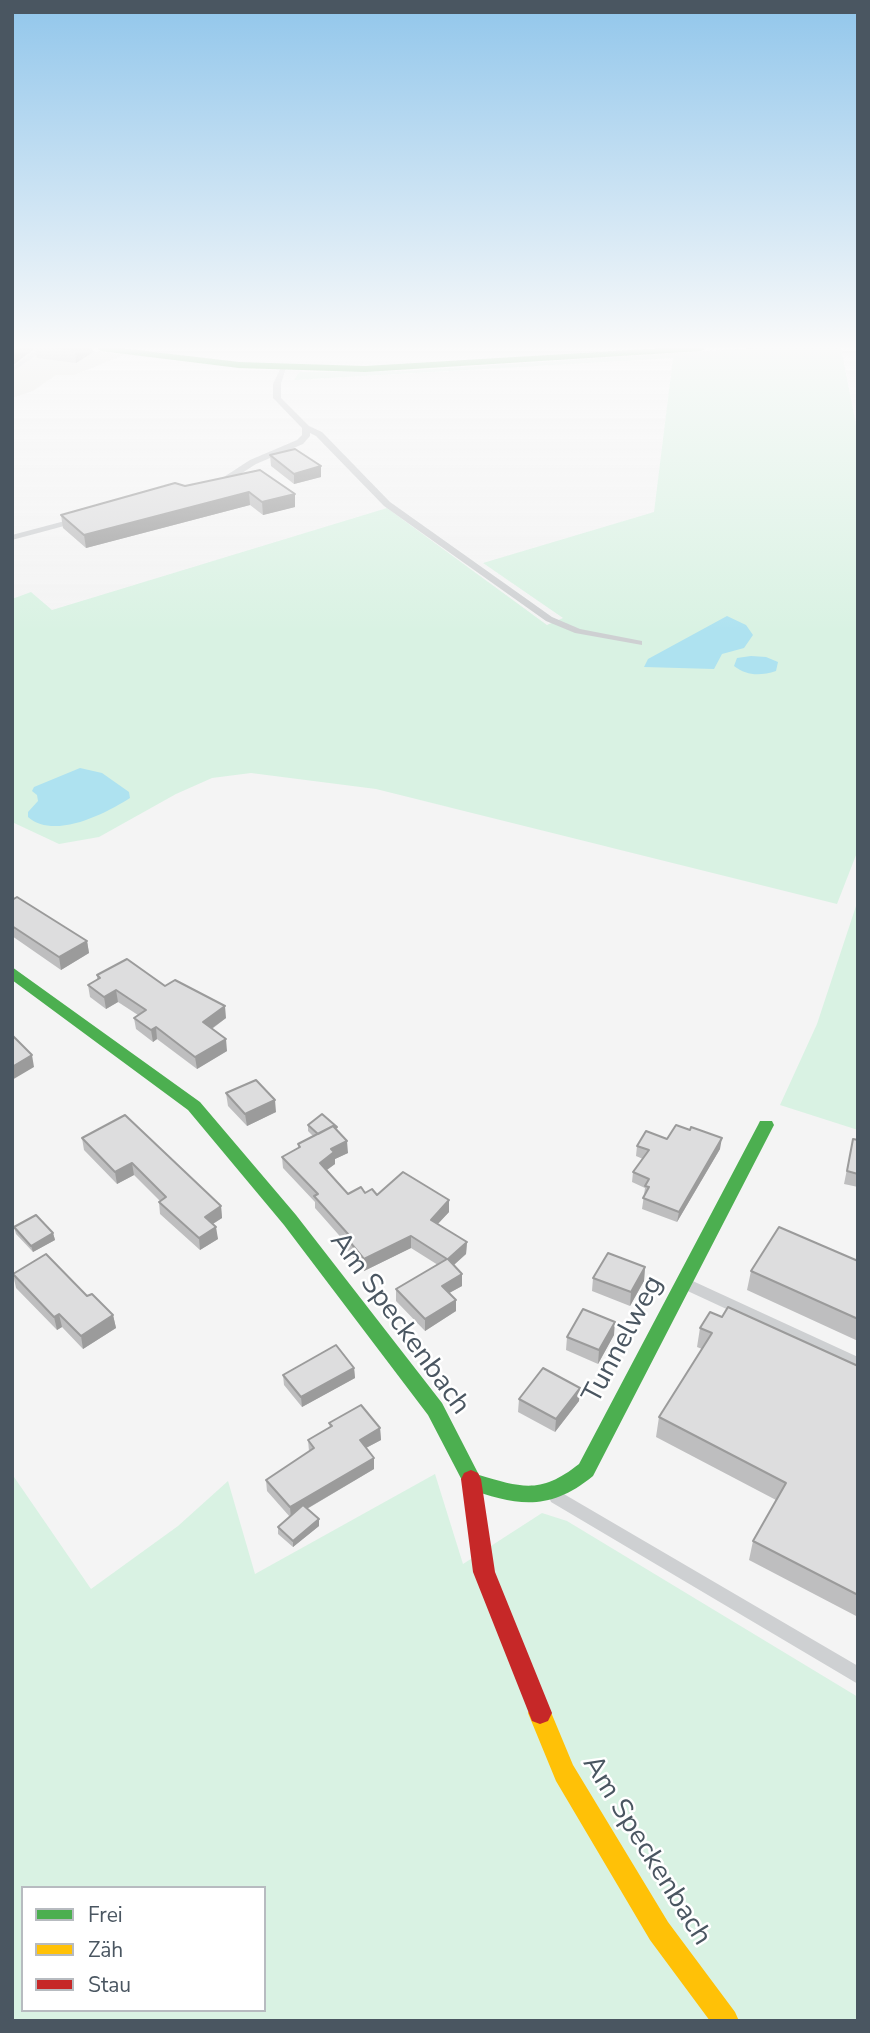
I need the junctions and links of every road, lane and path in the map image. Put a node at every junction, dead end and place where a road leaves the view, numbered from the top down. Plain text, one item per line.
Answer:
1 (298, 443) edge
2 (328, 443) edge
3 (209, 486) edge
4 (87, 517) edge
5 (12, 538) edge
6 (639, 643) dead end
7 (12, 972) edge
8 (766, 1125) dead end
9 (684, 1283) junction
10 (858, 1364) edge
11 (473, 1482) junction
12 (554, 1495) junction
13 (858, 1676) edge
14 (726, 2021) edge

1 - 3 lane
2 - 6 lane
4 - 5 lane
7 - 11 street, Am Speckenbach
8 - 9 street, Tunnelweg
9 - 10 lane
9 - 12 street, Tunnelweg
11 - 12 street
11 - 14 street, Am Speckenbach
12 - 13 lane

